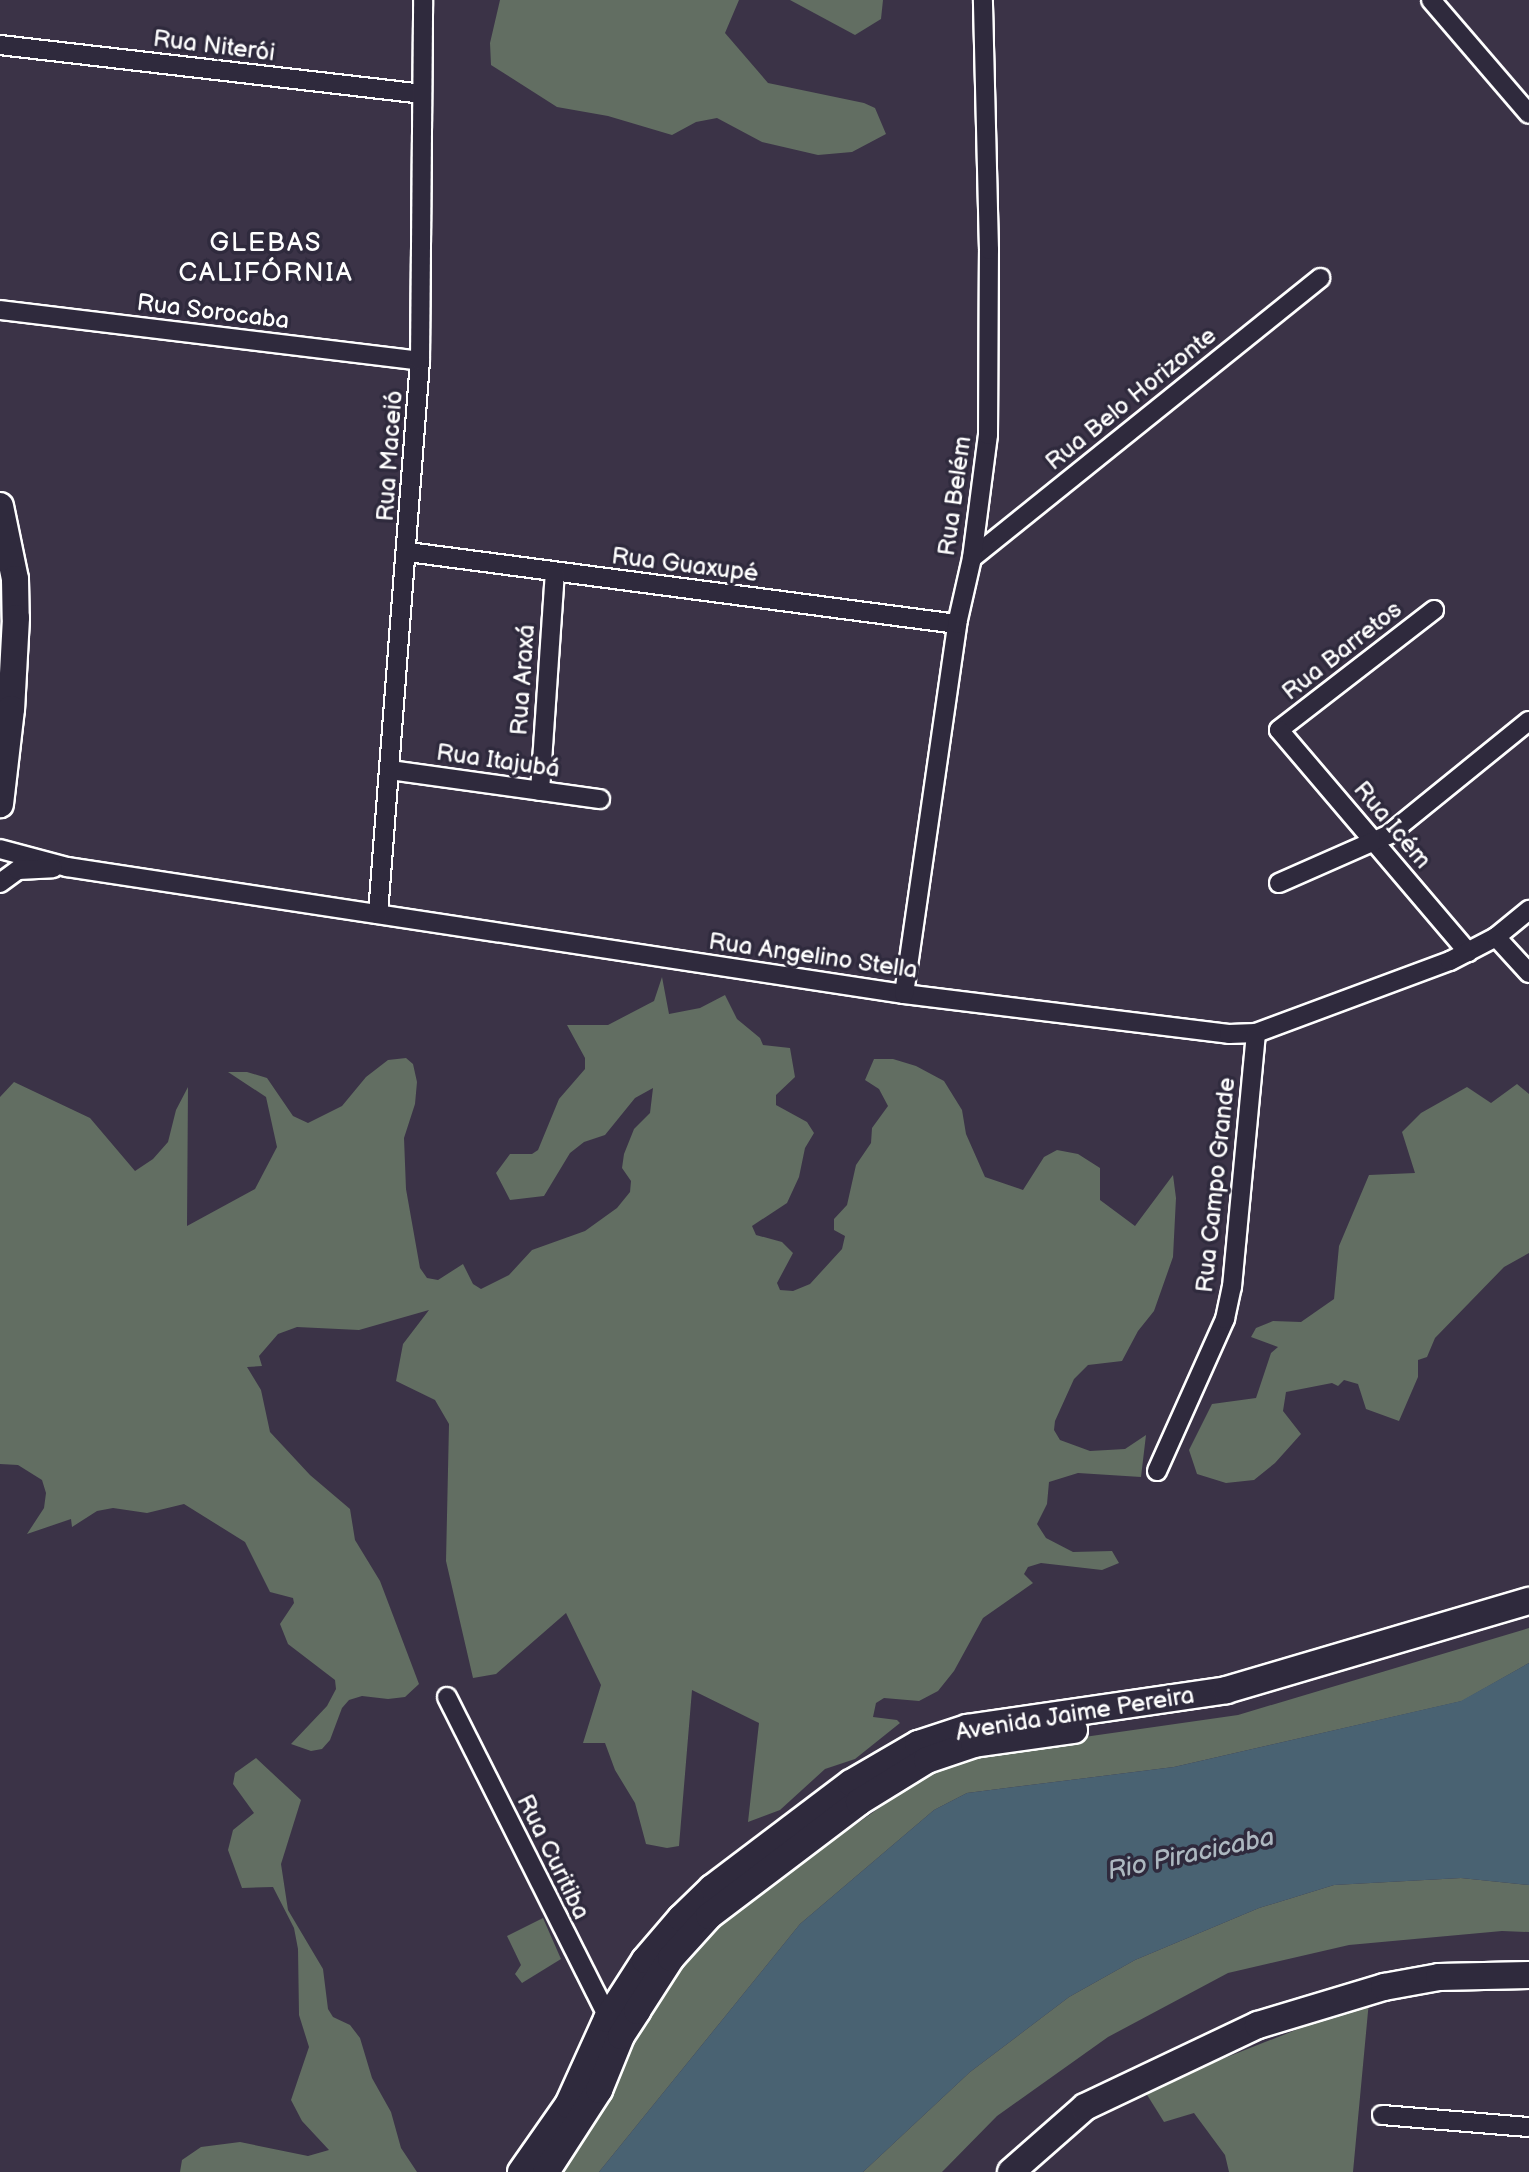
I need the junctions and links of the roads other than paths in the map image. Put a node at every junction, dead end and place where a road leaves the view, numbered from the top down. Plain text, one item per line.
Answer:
1 (423, 0) edge
2 (983, 0) edge
3 (1431, 0) edge
4 (0, 45) edge
5 (422, 94) junction
6 (1529, 114) edge
7 (1320, 278) dead end
8 (0, 310) edge
9 (420, 361) junction
10 (0, 506) edge
11 (408, 552) junction
12 (972, 558) junction
13 (555, 573) junction
14 (1434, 610) dead end
15 (957, 624) junction
16 (8, 642) edge
17 (0, 693) edge
18 (1529, 721) edge
19 (1279, 730) joint
20 (390, 770) junction
21 (540, 791) junction
22 (600, 799) dead end
23 (0, 804) edge
24 (1373, 840) junction
25 (0, 849) edge
26 (67, 867) junction
27 (0, 883) edge
28 (1279, 883) dead end
29 (1529, 910) edge
30 (378, 914) junction
31 (1496, 937) junction
32 (1468, 952) junction
33 (1529, 973) edge
34 (904, 994) junction
35 (1256, 1033) junction
36 (1157, 1471) dead end
37 (1529, 1601) edge
38 (1529, 1615) edge
39 (447, 1697) dead end
40 (1529, 1975) edge
41 (614, 2028) junction
42 (1382, 2115) dead end
43 (1529, 2127) edge
44 (521, 2172) edge
45 (546, 2172) edge
46 (1011, 2172) edge

1 - 5 street, Rua Maceió
2 - 12 street, Rua Belém
3 - 6 street
4 - 5 street, Rua Niterói
5 - 9 street, Rua Maceió
7 - 12 street, Rua Belo Horizonte
8 - 9 street, Rua Sorocaba
9 - 11 street, Rua Maceió
10 - 16 main road
11 - 13 street, Rua Guaxupé
11 - 20 street, Rua Maceió
12 - 15 street, Rua Belém
13 - 15 street, Rua Guaxupé
13 - 21 street, Rua Araxá
14 - 19 street, Rua Barretos
15 - 34 street, Rua Belém
16 - 17 main road
16 - 23 main road
18 - 24 street
19 - 24 street, Rua Icém
20 - 21 street, Rua Itajubá
20 - 30 street, Rua Maceió
21 - 22 street, Rua Itajubá
24 - 28 street
24 - 32 street, Rua Icém
25 - 26 street
26 - 27 street
26 - 30 street, Rua Angelino Stella
29 - 31 street, Rua Angelino Stella
30 - 34 street, Rua Angelino Stella
31 - 32 street, Rua Angelino Stella
31 - 33 street
32 - 35 street, Rua Angelino Stella
34 - 35 street, Rua Angelino Stella
35 - 36 street, Rua Campo Grande
37 - 41 main road, Avenida Jaime Pereira
38 - 41 main road, Avenida Jaime Pereira
39 - 41 street, Rua Curitiba
40 - 46 main road
41 - 44 main road, Avenida Jaime Pereira
41 - 45 main road, Avenida Jaime Pereira
42 - 43 street

